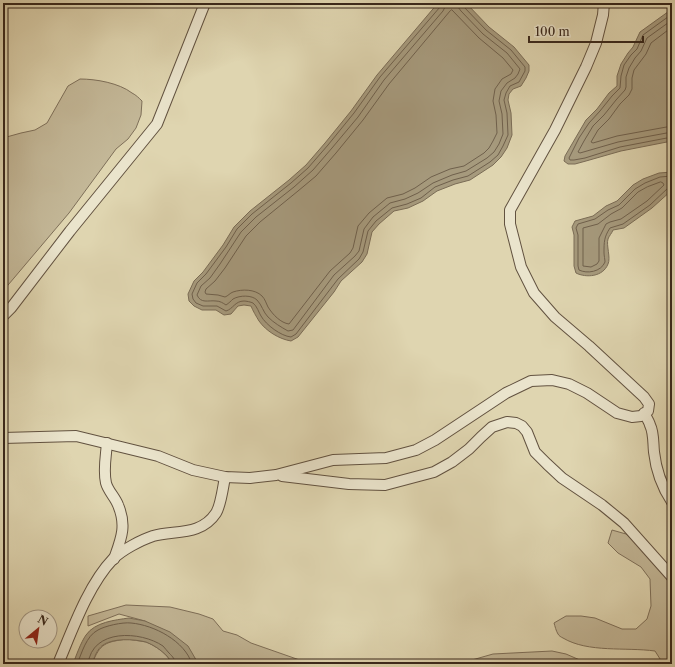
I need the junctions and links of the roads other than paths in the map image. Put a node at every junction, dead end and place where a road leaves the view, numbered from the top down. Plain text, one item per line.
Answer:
1 (205, 3) edge
2 (604, 3) edge
3 (3, 316) edge
4 (644, 414) junction
5 (3, 438) edge
6 (107, 443) junction
7 (276, 475) junction
8 (225, 477) junction
9 (672, 502) edge
10 (114, 558) junction
11 (672, 577) edge
12 (58, 664) edge

1 - 3 lane
2 - 4 lane
4 - 7 lane
4 - 9 lane
5 - 6 lane
6 - 8 lane
6 - 10 lane
7 - 8 lane
7 - 11 lane
8 - 10 lane
10 - 12 lane

